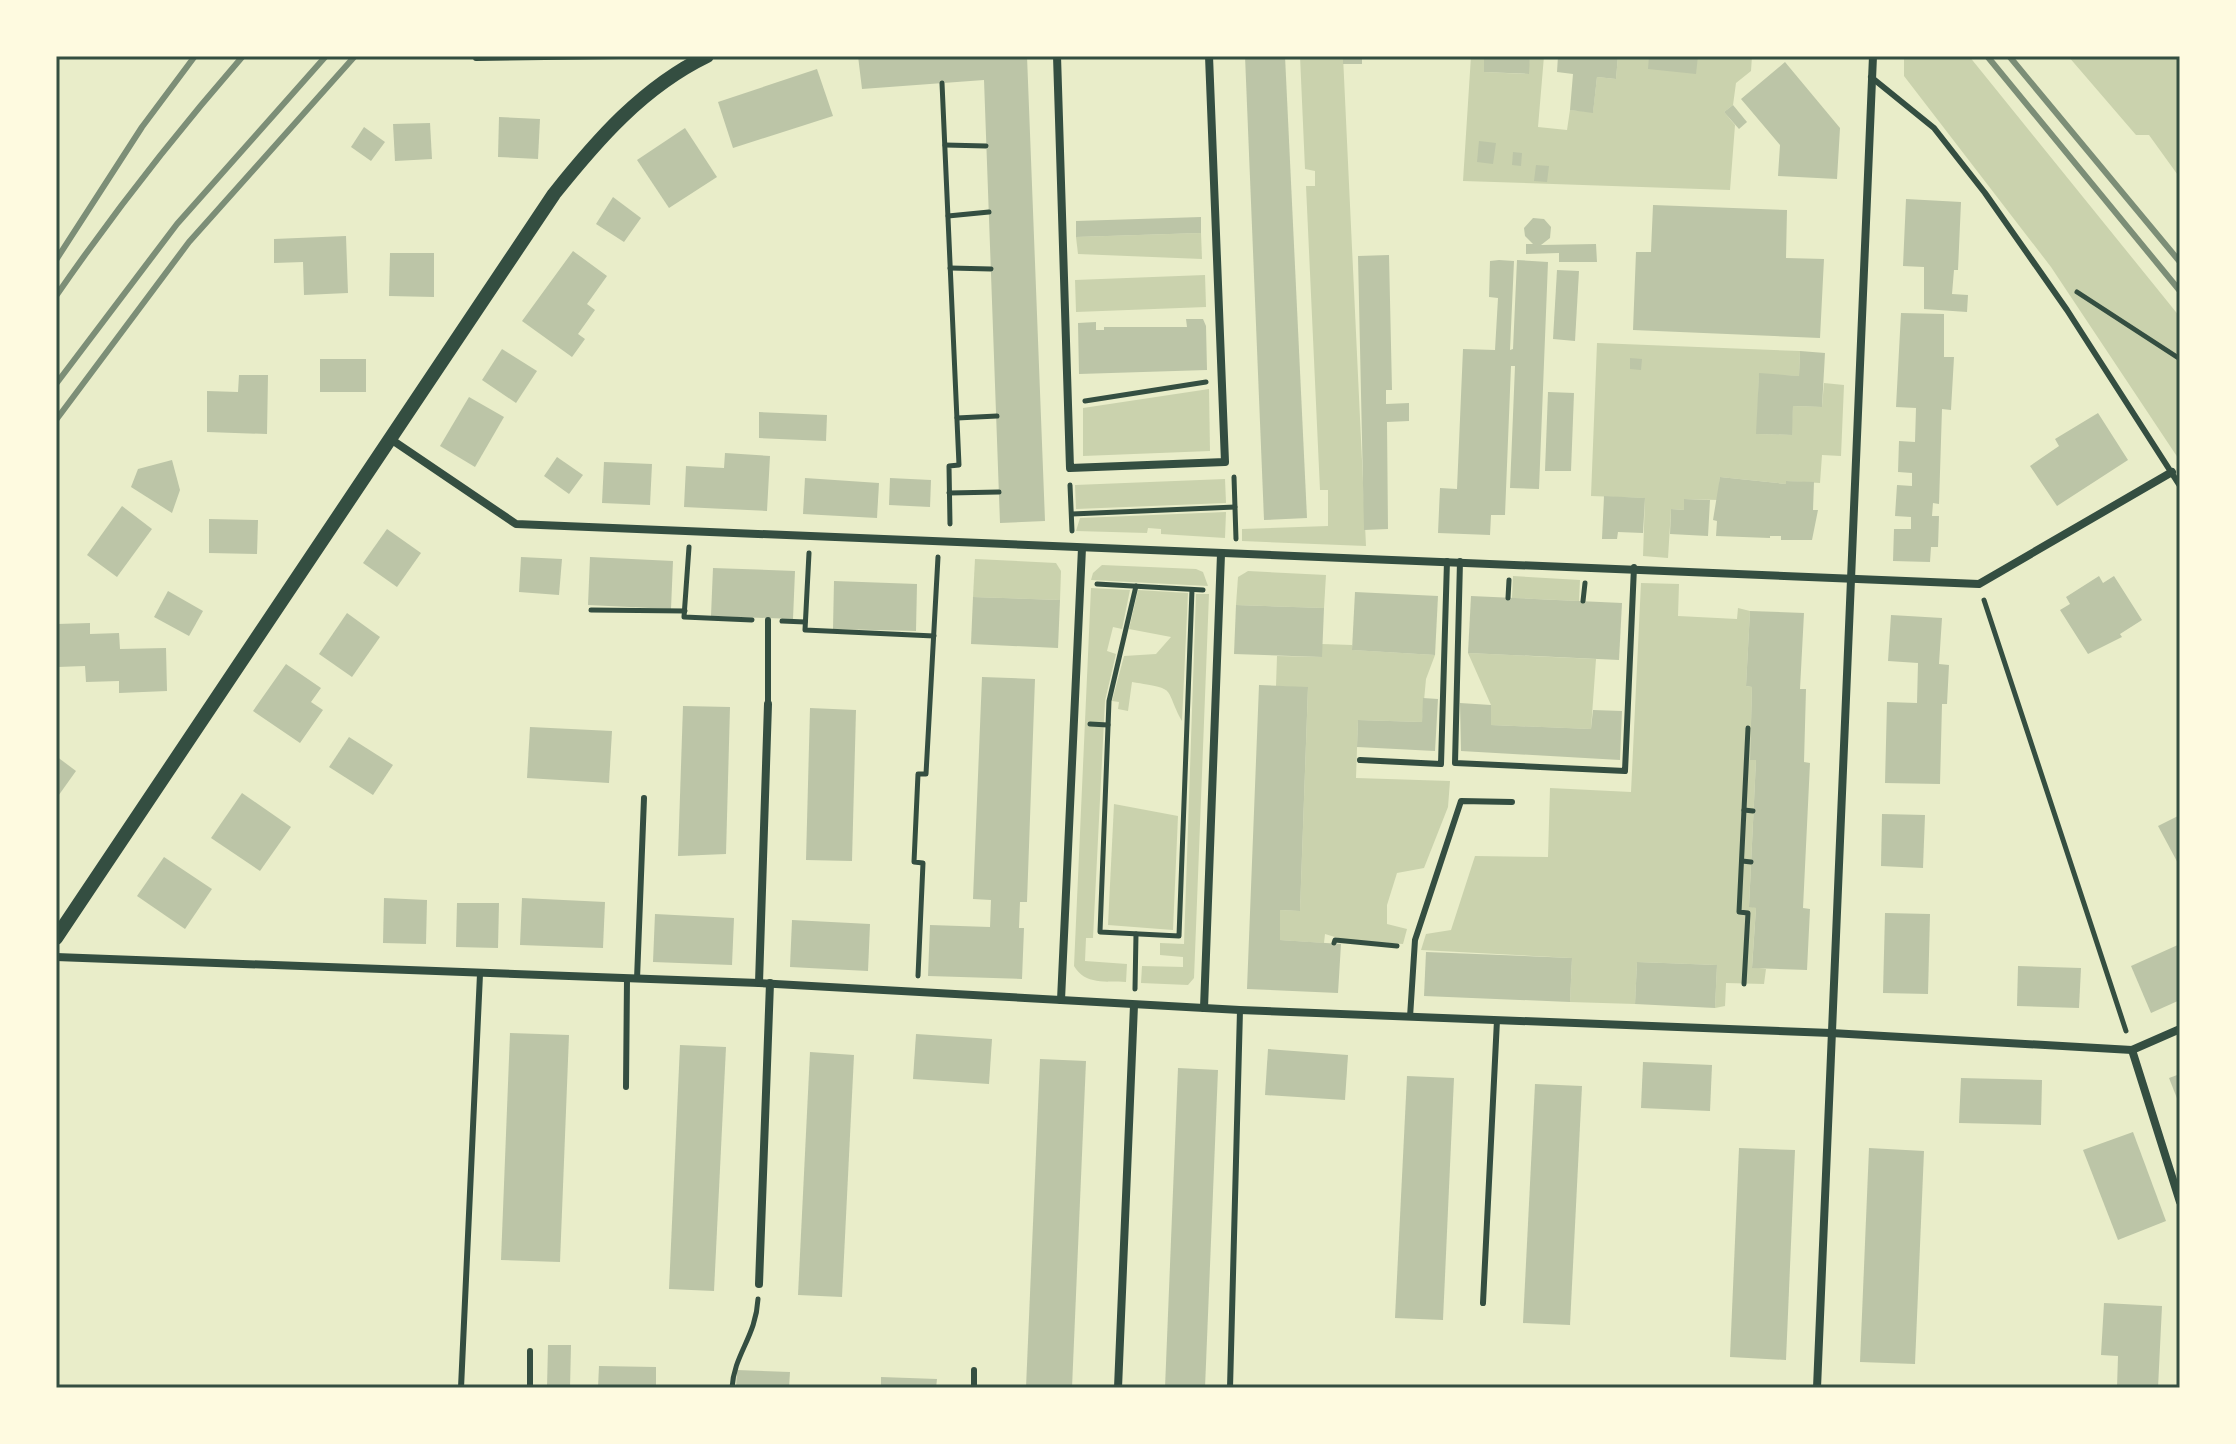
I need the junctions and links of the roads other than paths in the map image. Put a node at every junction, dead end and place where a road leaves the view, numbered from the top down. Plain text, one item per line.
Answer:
1 (619, 56) edge
2 (707, 56) edge
3 (1057, 56) edge
4 (1209, 56) edge
5 (1873, 56) edge
6 (476, 58) dead end
7 (1871, 77) junction
8 (392, 440) junction
9 (2172, 472) junction
10 (2180, 486) edge
11 (1082, 548) junction
12 (1221, 554) junction
13 (1447, 561) junction
14 (1460, 561) junction
15 (1634, 567) junction
16 (1850, 578) junction
17 (768, 620) road end
18 (768, 704) joint
19 (1360, 760) dead end
20 (644, 798) dead end
21 (1512, 802) dead end
22 (56, 938) edge
23 (56, 957) edge
24 (480, 974) junction
25 (627, 979) junction
26 (637, 979) junction
27 (759, 983) junction
28 (770, 983) junction
29 (1061, 1000) junction
30 (1134, 1005) junction
31 (1204, 1008) junction
32 (1240, 1010) junction
33 (1410, 1017) junction
34 (1497, 1020) junction
35 (2180, 1029) edge
36 (1831, 1033) junction
37 (2132, 1050) junction
38 (626, 1087) dead end
39 (2180, 1202) edge
40 (759, 1284) road end
41 (1483, 1303) dead end
42 (530, 1351) dead end
43 (974, 1370) dead end
44 (461, 1388) edge
45 (530, 1388) edge
46 (974, 1388) edge
47 (1118, 1388) edge
48 (1230, 1388) edge
49 (1817, 1388) edge

1 - 6 lane
2 - 8 street
3 - 4 street
5 - 7 street
7 - 9 lane
7 - 16 street
8 - 11 street
8 - 22 street
9 - 10 lane
9 - 16 street
11 - 12 street
11 - 29 street
12 - 13 street
12 - 31 street
13 - 14 street
13 - 19 lane
14 - 15 street
14 - 15 lane
15 - 16 street
16 - 36 street
17 - 18 lane
18 - 27 street
20 - 26 lane
21 - 33 lane
23 - 24 street
24 - 25 street
24 - 44 lane
25 - 26 street
25 - 38 lane
26 - 27 street
27 - 28 street
28 - 29 street
28 - 40 street
29 - 30 street
30 - 31 street
30 - 47 street
31 - 32 street
32 - 33 street
32 - 48 lane
33 - 34 street
34 - 36 street
34 - 41 lane
35 - 37 street
36 - 37 street
36 - 49 street
37 - 39 street
42 - 45 lane
43 - 46 lane

